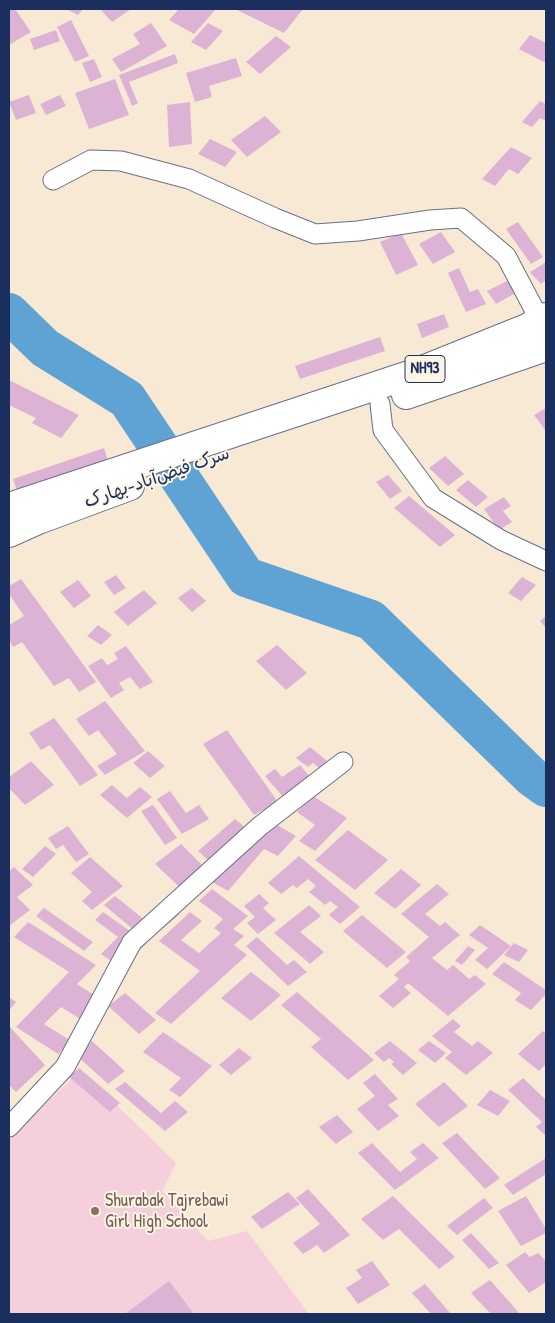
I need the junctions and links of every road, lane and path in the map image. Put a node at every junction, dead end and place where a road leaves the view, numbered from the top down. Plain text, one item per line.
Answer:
1 (53, 180) dead end
2 (546, 317) edge
3 (546, 348) edge
4 (380, 404) junction
5 (303, 419) junction
6 (112, 482) junction
7 (9, 507) edge
8 (9, 533) edge
9 (546, 561) edge
10 (343, 762) dead end
11 (9, 1127) edge

1 - 2 street
2 - 5 main road, NH93
3 - 4 main road, NH93
4 - 5 main road, NH93
4 - 9 street
5 - 6 main road, سرک فیض‌آباد-بهارک / NH93
6 - 7 main road, سرک فیض‌آباد-بهارک / NH93
6 - 8 main road, سرک فیض‌آباد-بهارک / NH93
10 - 11 street

